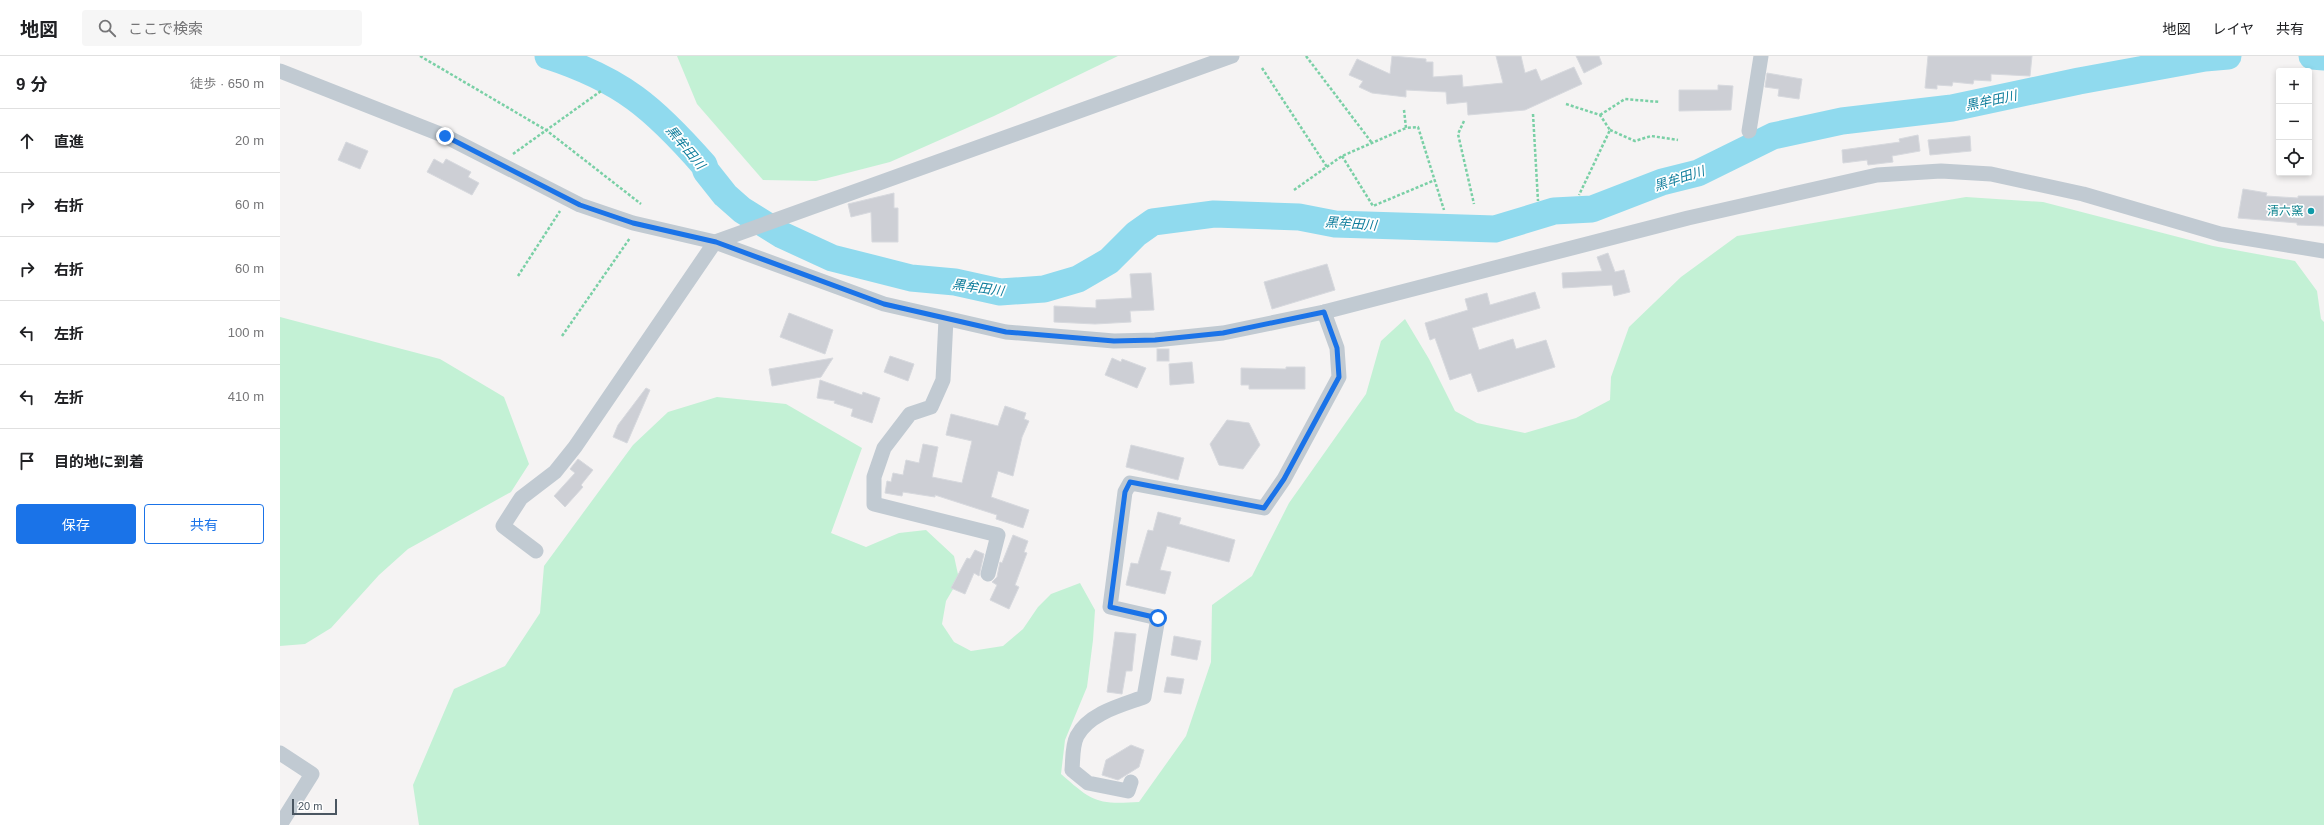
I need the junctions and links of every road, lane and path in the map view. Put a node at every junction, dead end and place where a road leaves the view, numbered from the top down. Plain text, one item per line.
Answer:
1 (420, 56) edge
2 (1232, 56) edge
3 (1306, 56) edge
4 (1761, 56) edge
5 (1262, 68) dead end
6 (280, 71) edge
7 (601, 91) dead end
8 (1660, 102) dead end
9 (1566, 104) dead end
10 (1404, 110) dead end
11 (1533, 114) dead end
12 (1600, 116) junction
13 (1464, 121) dead end
14 (1406, 128) junction
15 (546, 130) junction
16 (1610, 130) junction
17 (1749, 131) dead end
18 (1678, 140) dead end
19 (1372, 143) junction
20 (511, 155) dead end
21 (1342, 156) junction
22 (1327, 167) junction
23 (1435, 180) junction
24 (1294, 190) dead end
25 (1579, 195) dead end
26 (1538, 200) dead end
27 (640, 204) dead end
28 (1474, 204) dead end
29 (561, 209) dead end
30 (1444, 210) dead end
31 (632, 236) dead end
32 (716, 242) junction
33 (2324, 252) edge
34 (518, 276) dead end
35 (1324, 312) junction
36 (946, 319) junction
37 (562, 336) dead end
38 (536, 551) dead end
39 (988, 574) dead end
40 (280, 754) edge
41 (1131, 782) dead end
42 (280, 825) edge

1 - 15 path
2 - 32 street
3 - 19 path
4 - 17 street
5 - 22 path
6 - 32 street
7 - 15 path
8 - 12 path
9 - 12 path
10 - 14 path
11 - 26 path
12 - 16 path
13 - 28 path
14 - 19 path
14 - 23 path
15 - 20 path
15 - 27 path
16 - 18 path
16 - 25 path
19 - 21 path
21 - 22 path
21 - 23 path
22 - 24 path
23 - 30 path
29 - 34 path
31 - 37 path
32 - 36 street
32 - 38 street
33 - 35 street
35 - 36 street
35 - 41 street
36 - 39 street
40 - 42 street

